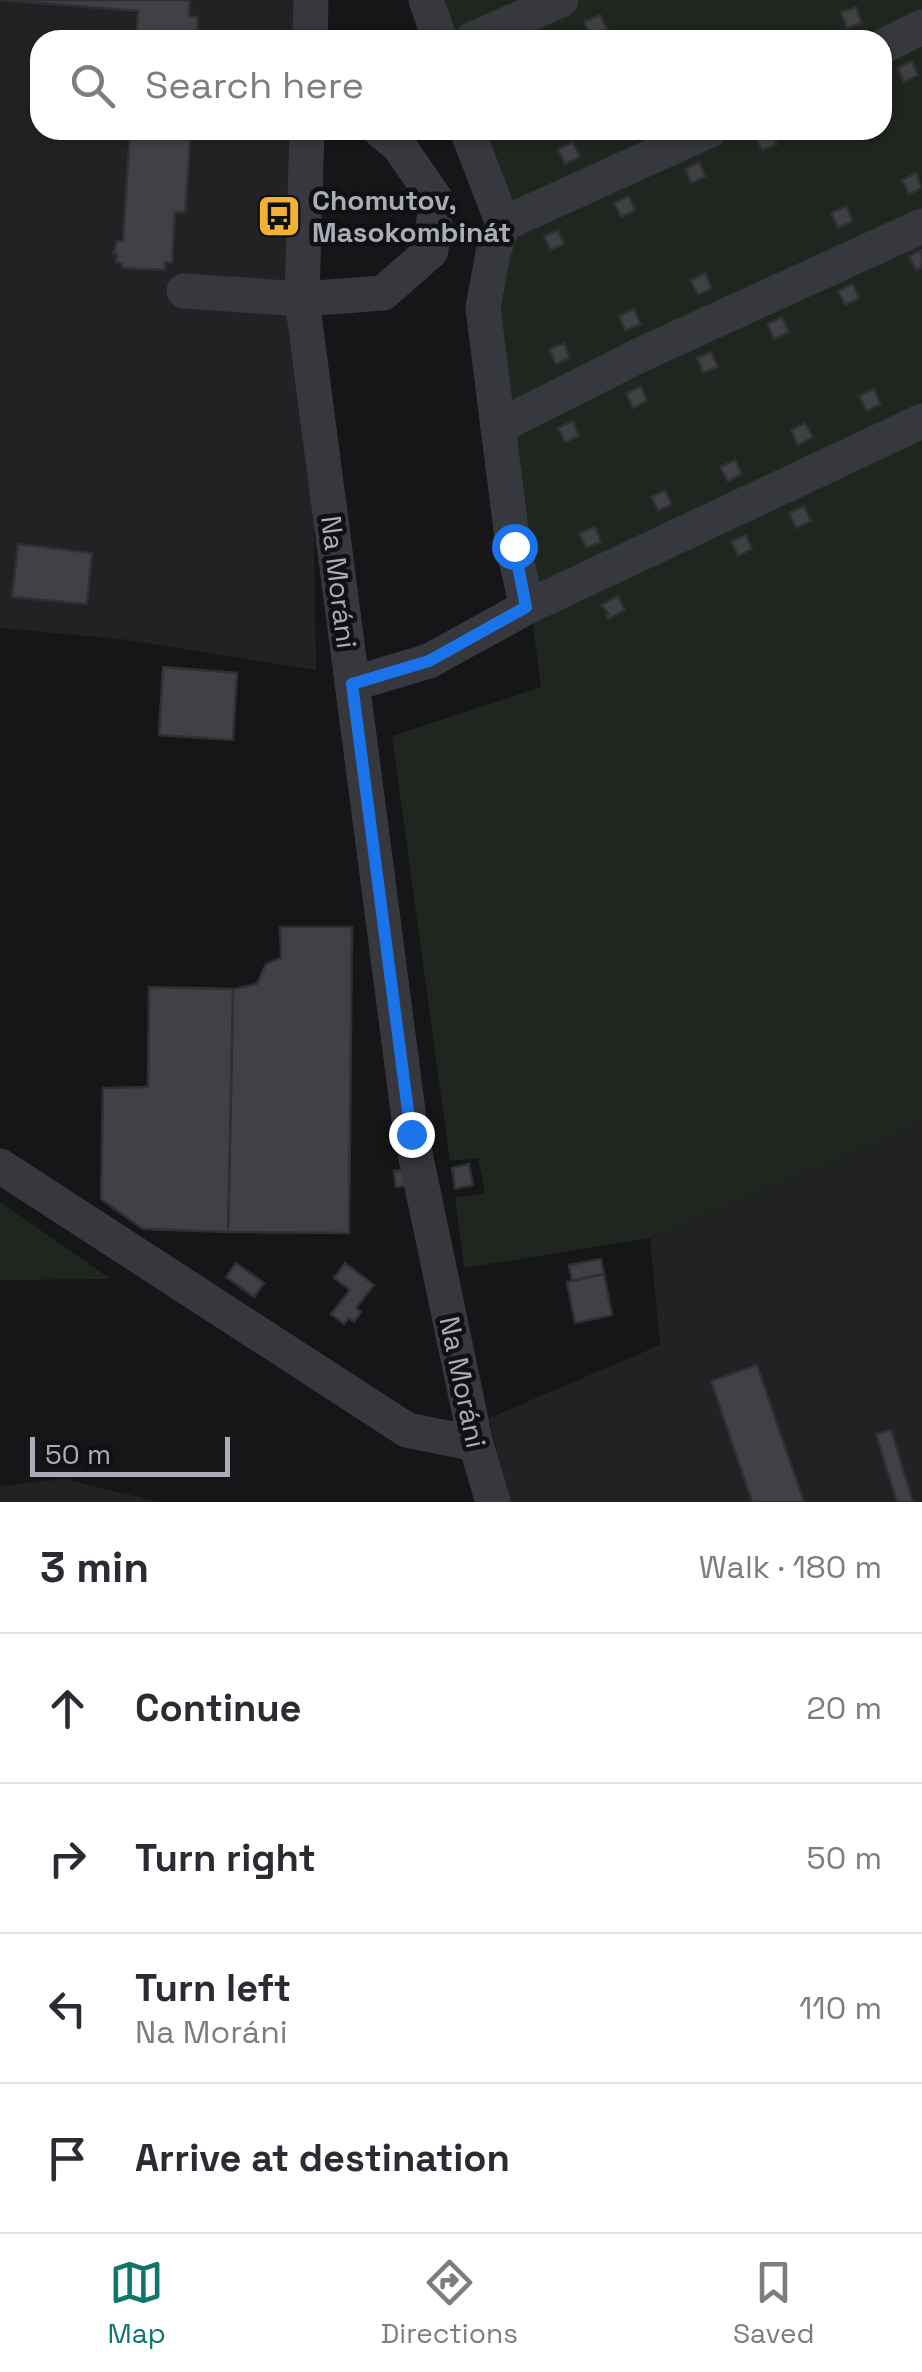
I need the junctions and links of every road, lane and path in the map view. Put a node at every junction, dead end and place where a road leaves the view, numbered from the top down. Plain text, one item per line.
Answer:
1 (311, 0) edge
2 (426, 0) edge
3 (561, 0) edge
4 (922, 26) edge
5 (310, 30) edge
6 (436, 30) edge
7 (494, 30) edge
8 (892, 42) edge
9 (307, 140) edge
10 (392, 140) edge
11 (471, 140) edge
12 (688, 140) edge
13 (503, 224) junction
14 (922, 226) edge
15 (184, 291) dead end
16 (302, 299) junction
17 (922, 421) edge
18 (498, 428) junction
19 (526, 607) junction
20 (352, 684) junction
21 (0, 1166) edge
22 (476, 1444) junction
23 (494, 1502) edge

1 - 5 lane
2 - 6 lane
3 - 7 lane
4 - 8 lane
9 - 16 lane, Na Moráni
10 - 16 lane
11 - 13 lane
12 - 13 lane
13 - 18 lane
14 - 18 lane
15 - 16 lane
16 - 20 lane, Na Moráni
17 - 19 lane
18 - 19 lane
19 - 20 lane
20 - 22 lane, Na Moráni
21 - 22 lane
22 - 23 lane, Na Moráni

